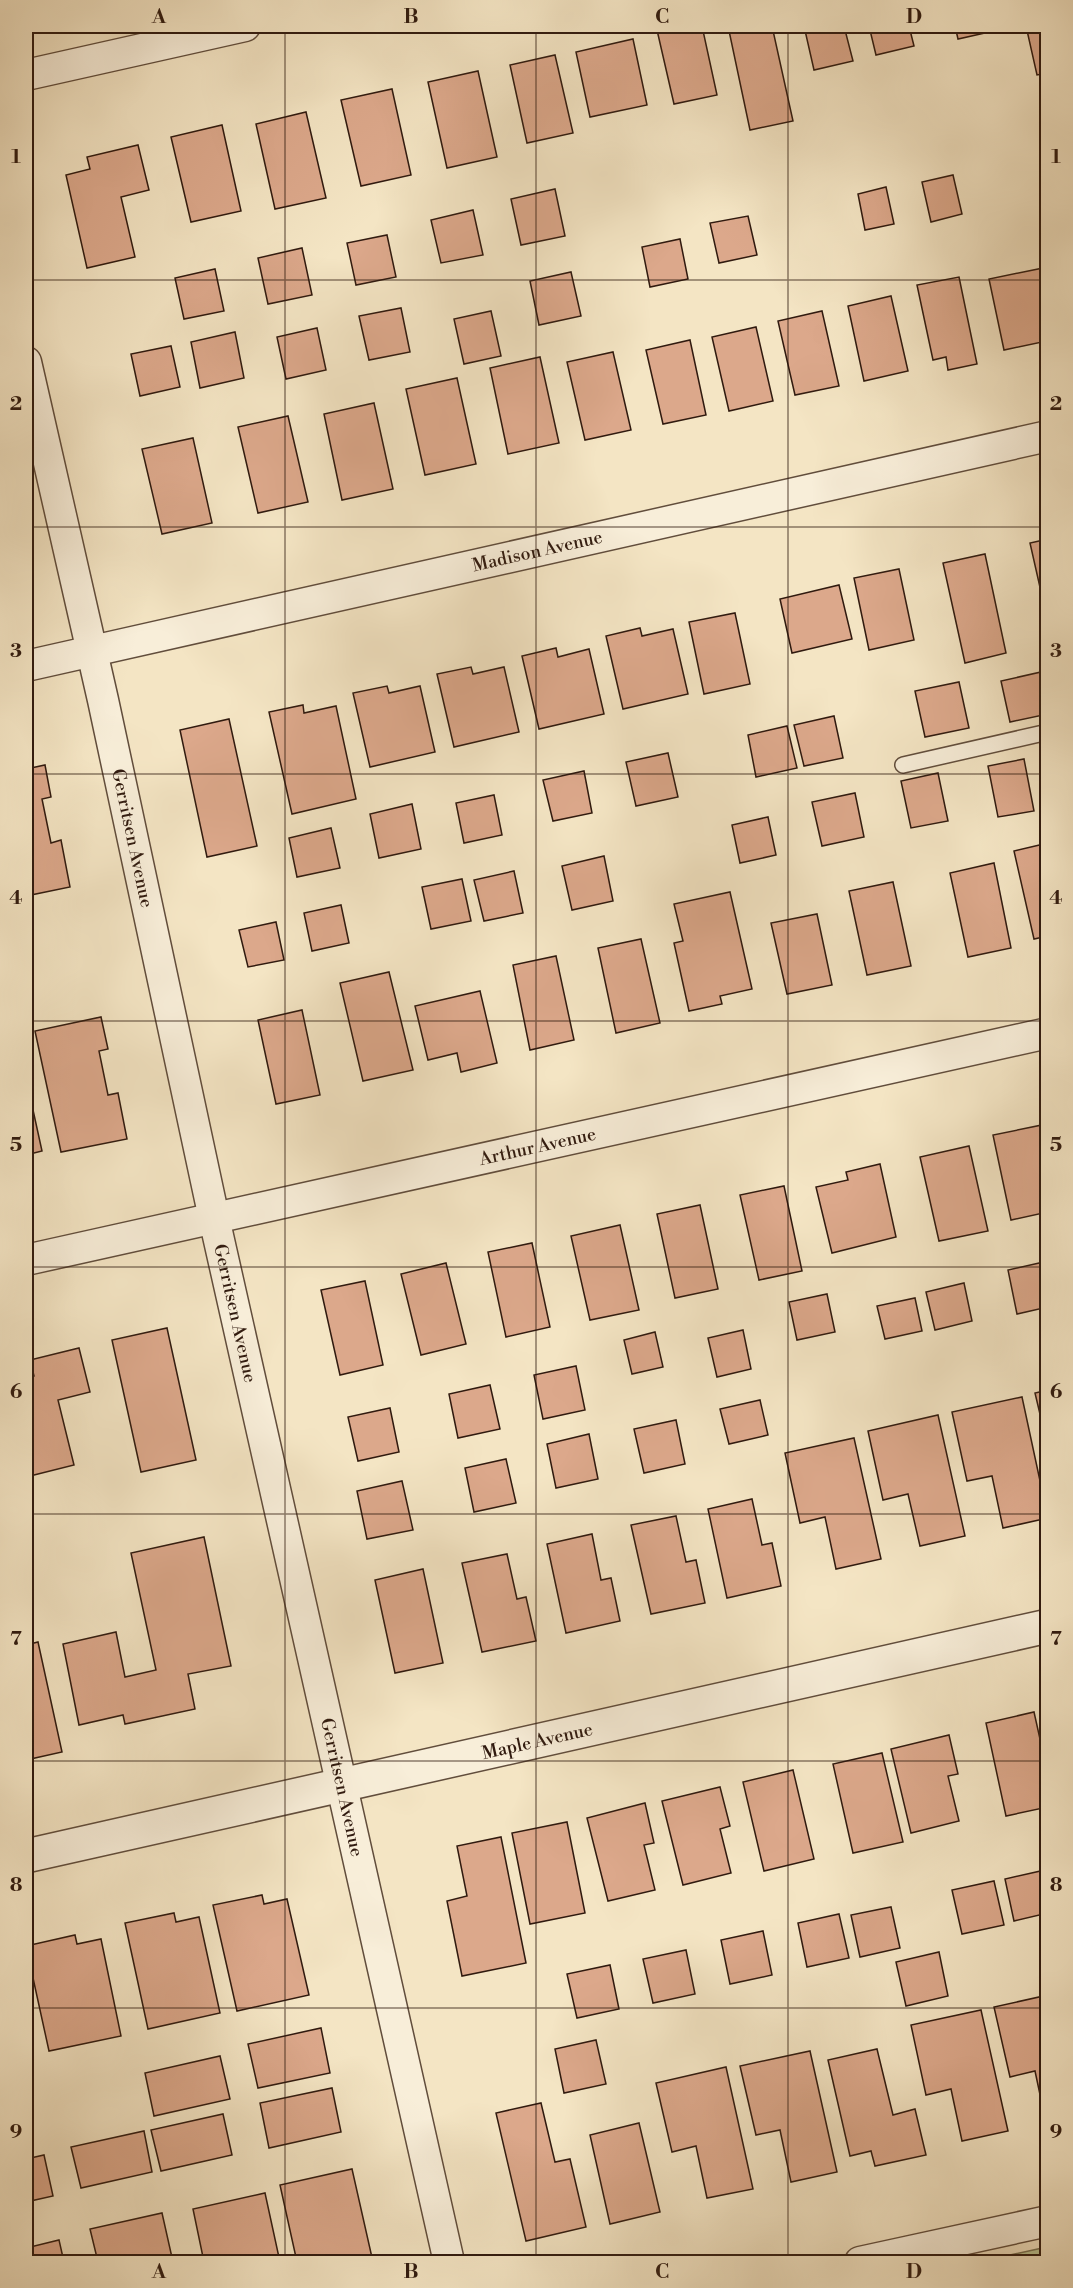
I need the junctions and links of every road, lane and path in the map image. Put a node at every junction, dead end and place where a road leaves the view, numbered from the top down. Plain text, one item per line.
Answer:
1 (244, 26) edge
2 (26, 75) edge
3 (26, 362) edge
4 (1047, 436) edge
5 (92, 651) junction
6 (26, 666) edge
7 (1047, 732) edge
8 (903, 765) dead end
9 (1047, 1034) edge
10 (214, 1218) junction
11 (26, 1260) edge
12 (1047, 1626) edge
13 (341, 1783) junction
14 (26, 1856) edge
15 (1047, 2221) edge
16 (449, 2262) edge
17 (860, 2262) edge

1 - 2 street
3 - 5 street, Gerritsen Avenue
4 - 5 street, Madison Avenue
5 - 6 street, Madison Avenue
5 - 10 street, Gerritsen Avenue
7 - 8 lane
9 - 10 street, Arthur Avenue
10 - 11 street, Arthur Avenue
10 - 13 street, Gerritsen Avenue
12 - 13 street, Maple Avenue
13 - 14 street, Maple Avenue
13 - 16 street, Gerritsen Avenue
15 - 17 street

